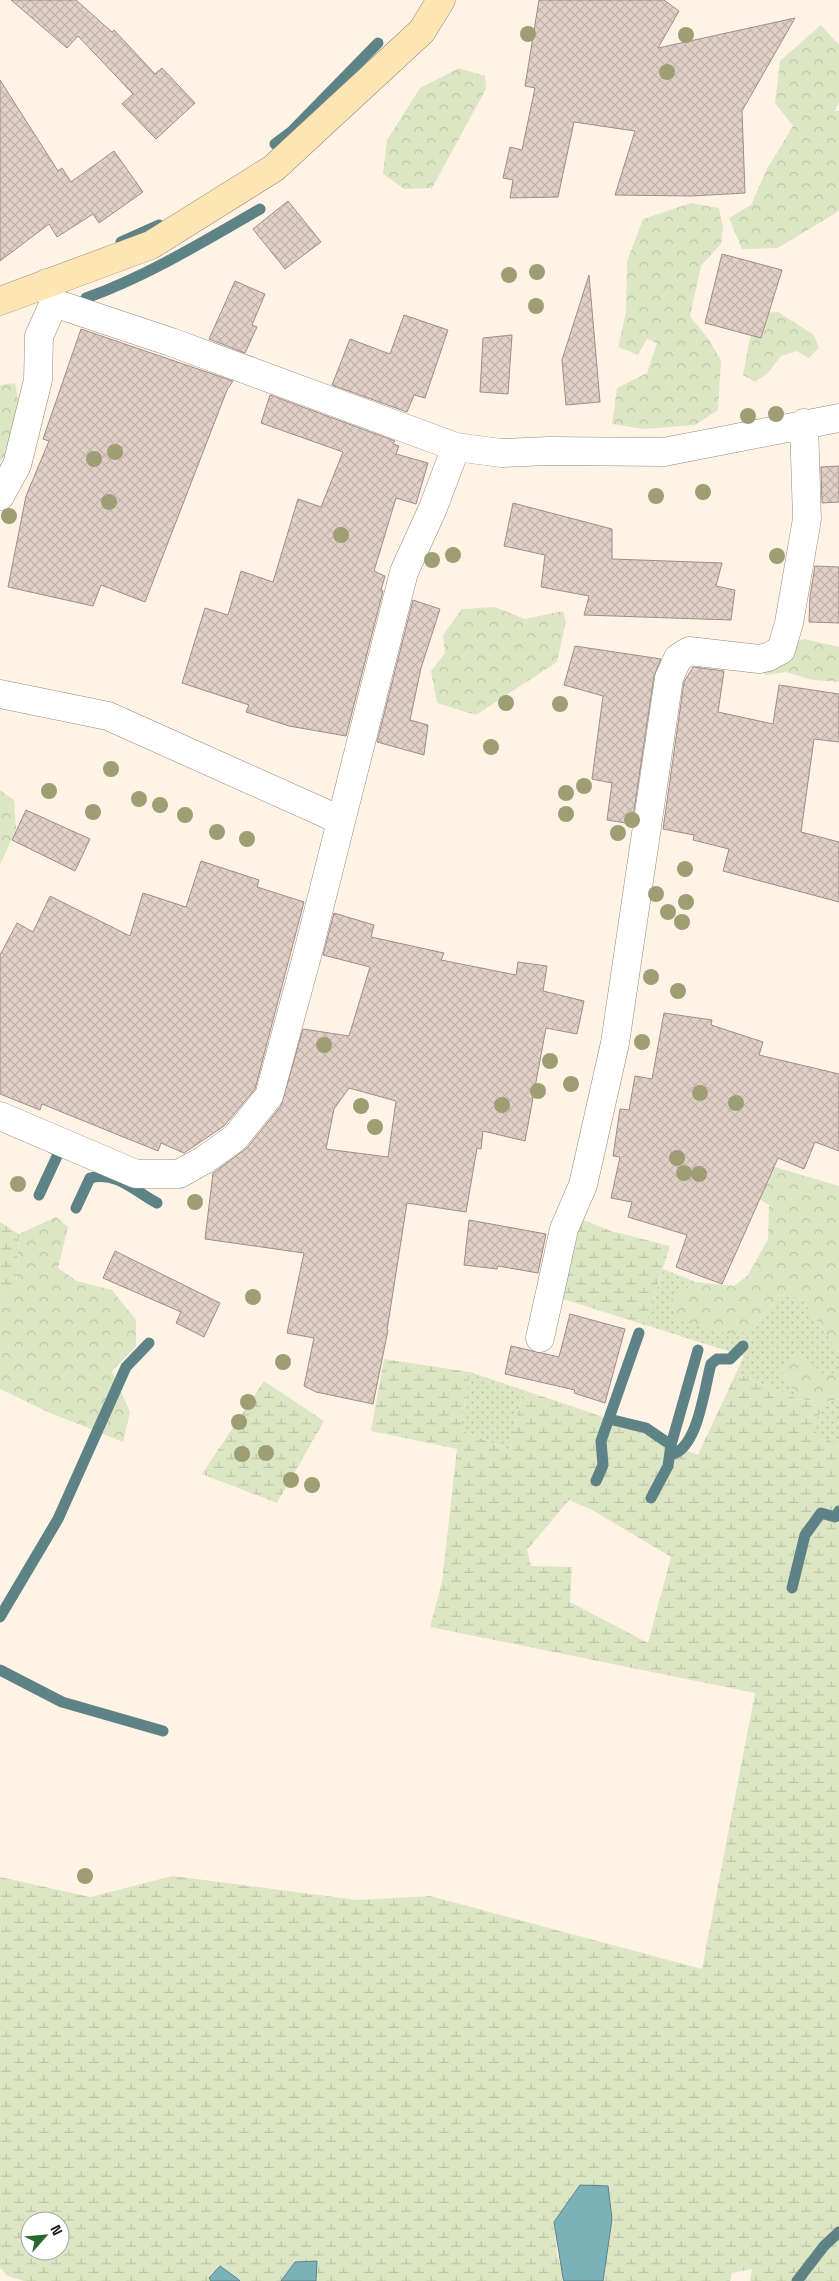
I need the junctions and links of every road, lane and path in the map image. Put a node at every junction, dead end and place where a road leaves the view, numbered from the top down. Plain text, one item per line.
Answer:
1 (441, 0) edge
2 (51, 293) junction
3 (0, 301) edge
4 (839, 418) edge
5 (804, 424) junction
6 (456, 447) junction
7 (0, 496) edge
8 (0, 694) edge
9 (340, 820) junction
10 (0, 1116) edge
11 (540, 1338) dead end

1 - 2 street
2 - 3 street
2 - 6 street
2 - 7 street
4 - 5 street
5 - 6 street
5 - 11 street
6 - 9 street
8 - 9 street
9 - 10 street

